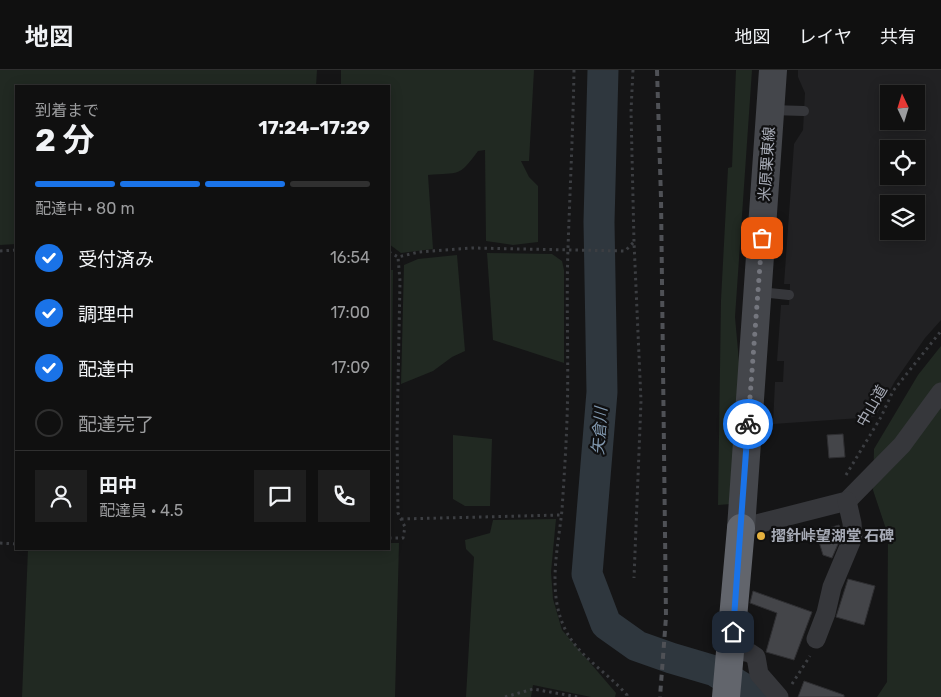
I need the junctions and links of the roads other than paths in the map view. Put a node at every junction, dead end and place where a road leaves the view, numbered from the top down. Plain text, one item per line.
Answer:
1 (773, 70) edge
2 (770, 110) junction
3 (804, 111) dead end
4 (758, 292) junction
5 (790, 295) dead end
6 (941, 392) edge
7 (846, 501) junction
8 (741, 528) junction
9 (816, 639) road end
10 (731, 652) junction
11 (783, 694) edge
12 (726, 697) edge

1 - 2 main road, 米原栗東線
2 - 3 lane
2 - 4 main road, 米原栗東線
4 - 5 lane
4 - 8 main road, 米原栗東線
6 - 7 street
7 - 8 street
7 - 9 street
8 - 10 highway
10 - 11 street
10 - 12 highway

